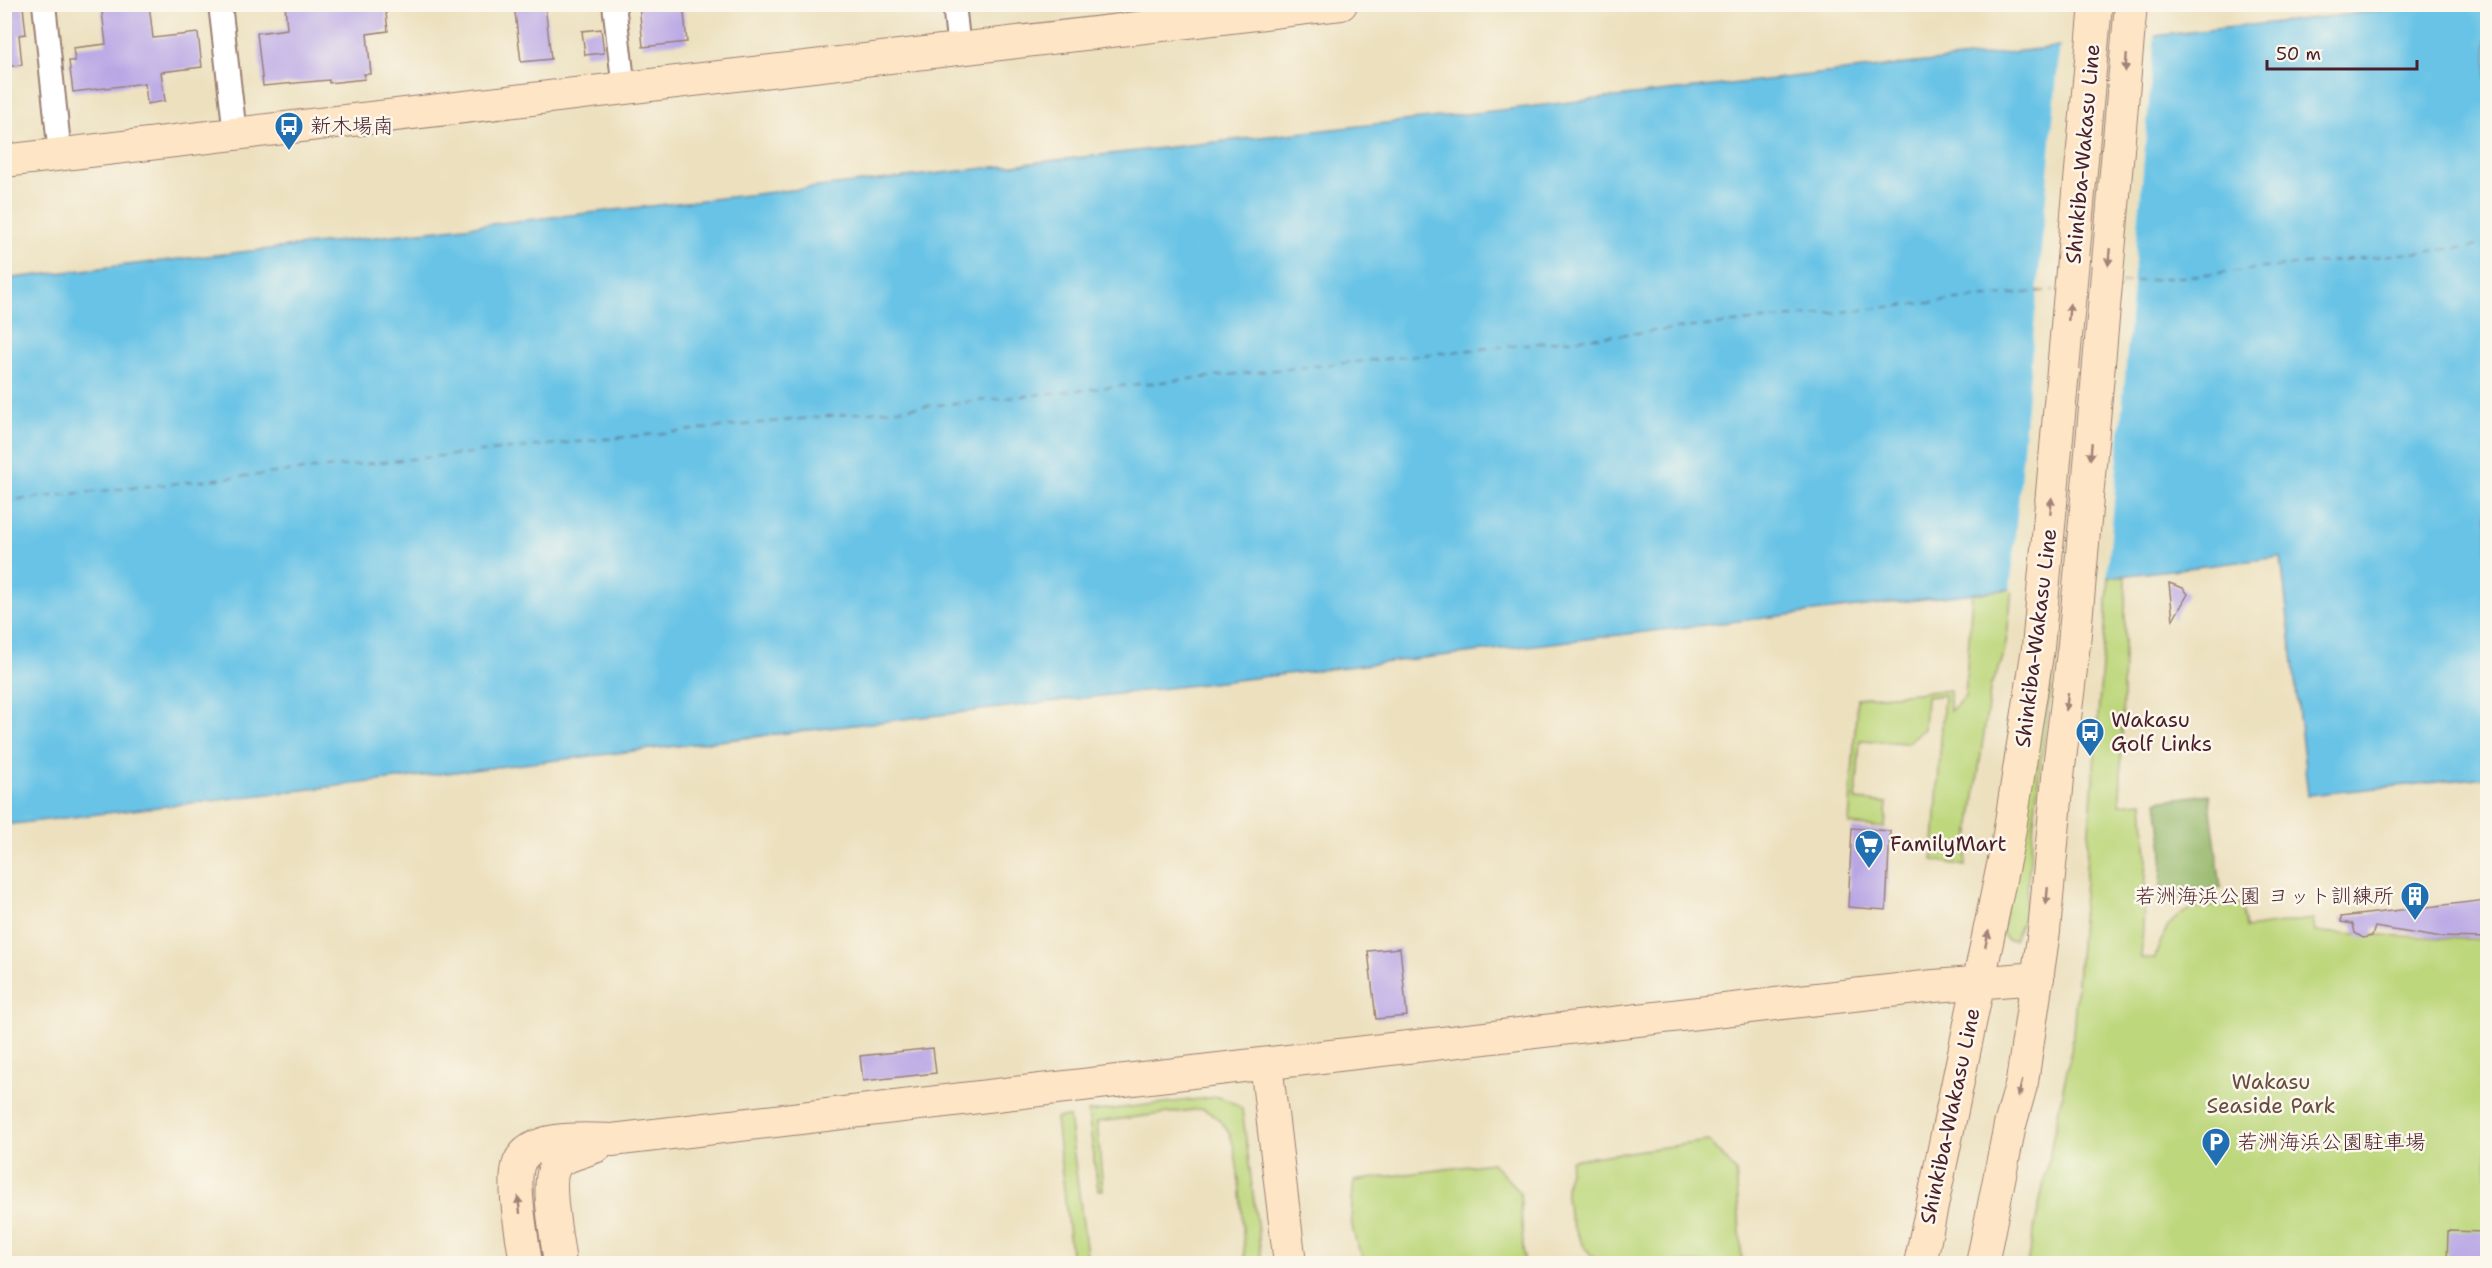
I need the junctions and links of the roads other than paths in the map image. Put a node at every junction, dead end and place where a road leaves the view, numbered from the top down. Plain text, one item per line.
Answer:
1 (44, 4) edge
2 (220, 4) edge
3 (614, 4) edge
4 (954, 4) edge
5 (1341, 4) edge
6 (2096, 4) edge
7 (2131, 4) edge
8 (959, 49) junction
9 (624, 88) junction
10 (235, 134) junction
11 (60, 155) junction
12 (4, 161) edge
13 (2038, 978) junction
14 (1977, 983) junction
15 (1266, 1064) junction
16 (612, 1140) junction
17 (526, 1263) edge
18 (560, 1263) edge
19 (1290, 1263) edge
20 (1920, 1263) edge
21 (1982, 1263) edge

1 - 11 street
2 - 10 street
3 - 9 street
4 - 8 street
5 - 8 street
14 -> 6 street, Shinkiba-Wakasu Line
7 -> 13 street, Shinkiba-Wakasu Line
8 - 9 street
9 - 10 street
10 - 11 street
11 - 12 street
13 - 14 street
13 -> 21 street, Shinkiba-Wakasu Line
14 - 15 street
14 - 20 street, Shinkiba-Wakasu Line
15 - 16 street
15 - 19 street
17 -> 16 street
16 - 18 street

